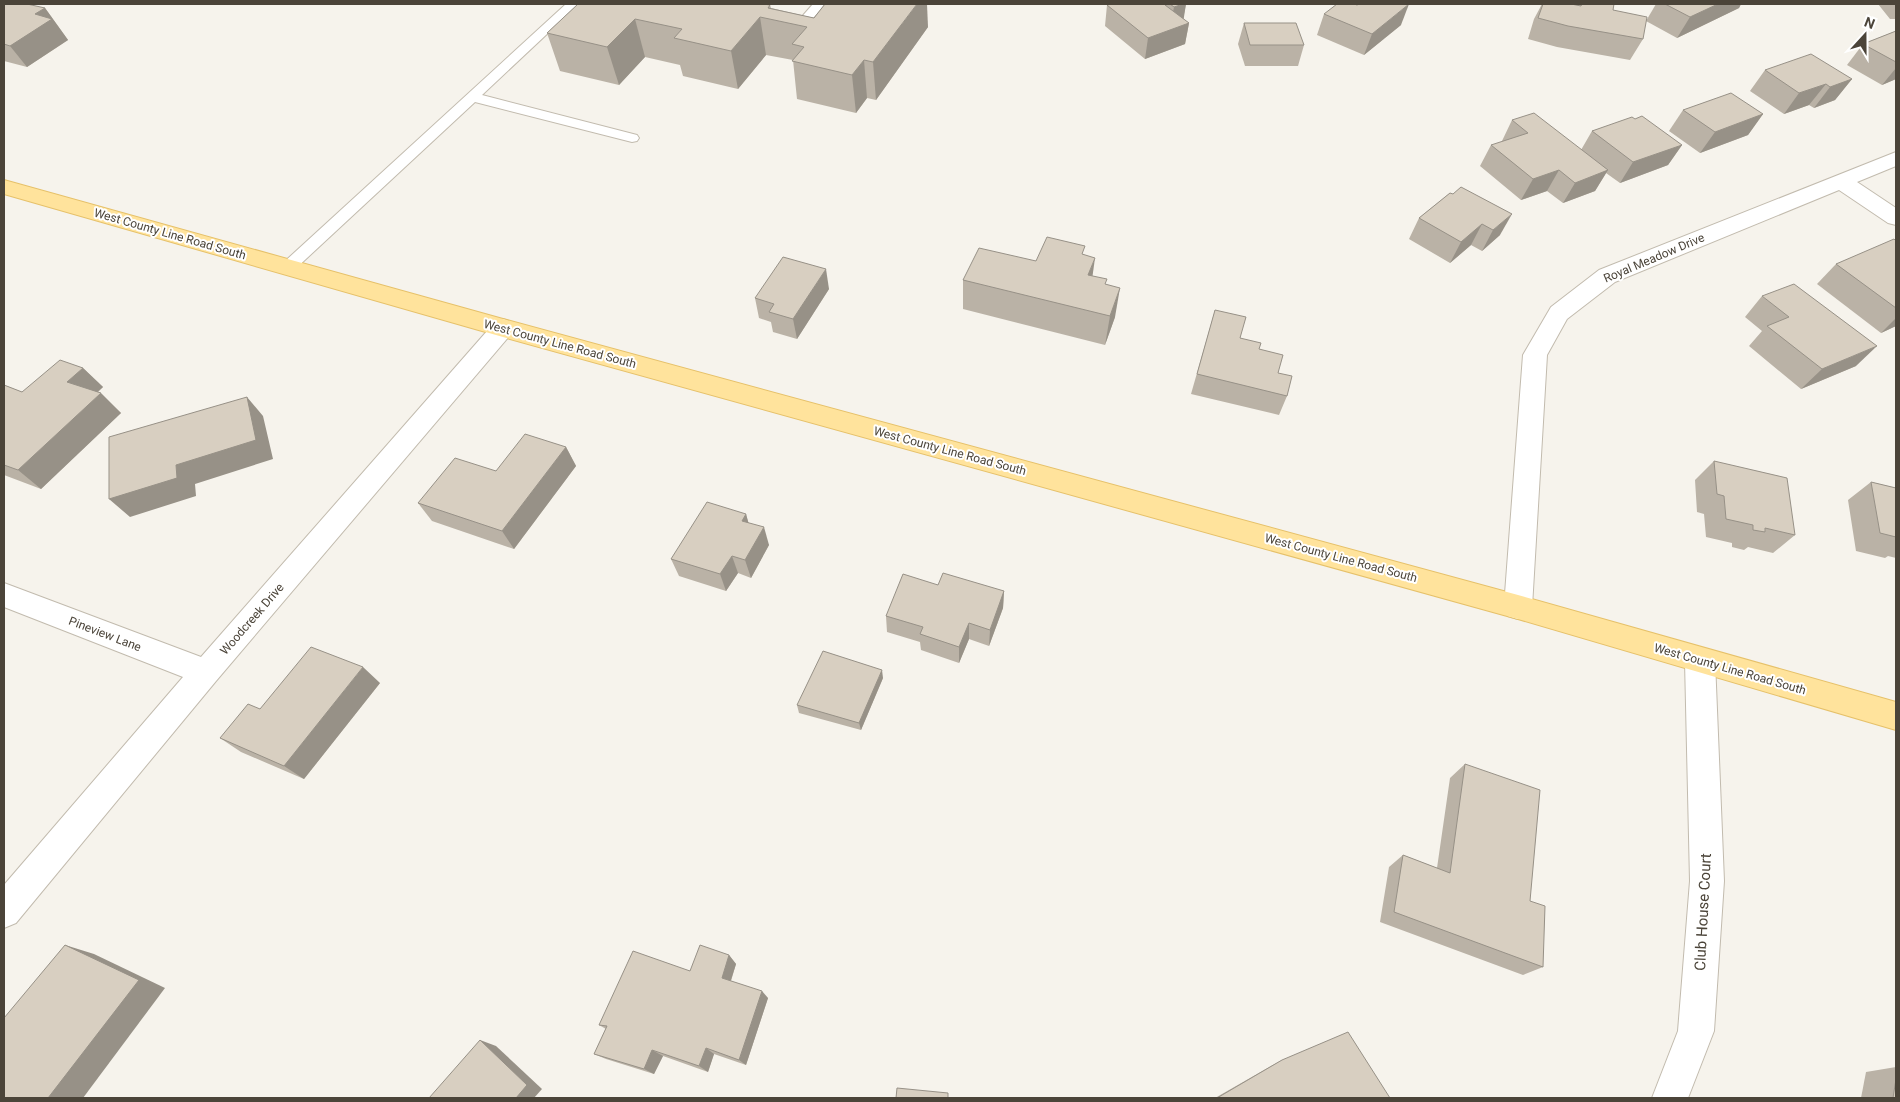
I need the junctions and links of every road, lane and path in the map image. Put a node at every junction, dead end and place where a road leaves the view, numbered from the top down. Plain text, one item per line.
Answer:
1 (574, 4) edge
2 (818, 4) edge
3 (776, 28) edge
4 (472, 97) junction
5 (632, 138) dead end
6 (1896, 159) edge
7 (1842, 182) junction
8 (4, 187) edge
9 (1896, 218) edge
10 (288, 267) junction
11 (503, 328) junction
12 (4, 595) edge
13 (1518, 607) junction
14 (1700, 661) junction
15 (206, 672) junction
16 (1896, 716) edge
17 (4, 911) edge
18 (1670, 1098) edge

1 - 4 lane
2 - 3 lane
4 - 5 lane
4 - 10 lane
6 - 7 street, Royal Meadow Drive
7 - 9 street
7 - 13 street, Royal Meadow Drive
8 - 10 main road, West County Line Road South
10 - 11 main road, West County Line Road South
11 - 13 main road, West County Line Road South
11 - 15 street, Woodcreek Drive
12 - 15 street, Pineview Lane
13 - 14 main road, West County Line Road South
14 - 16 main road, West County Line Road South
14 - 18 street, Club House Court
15 - 17 street, Woodcreek Drive

